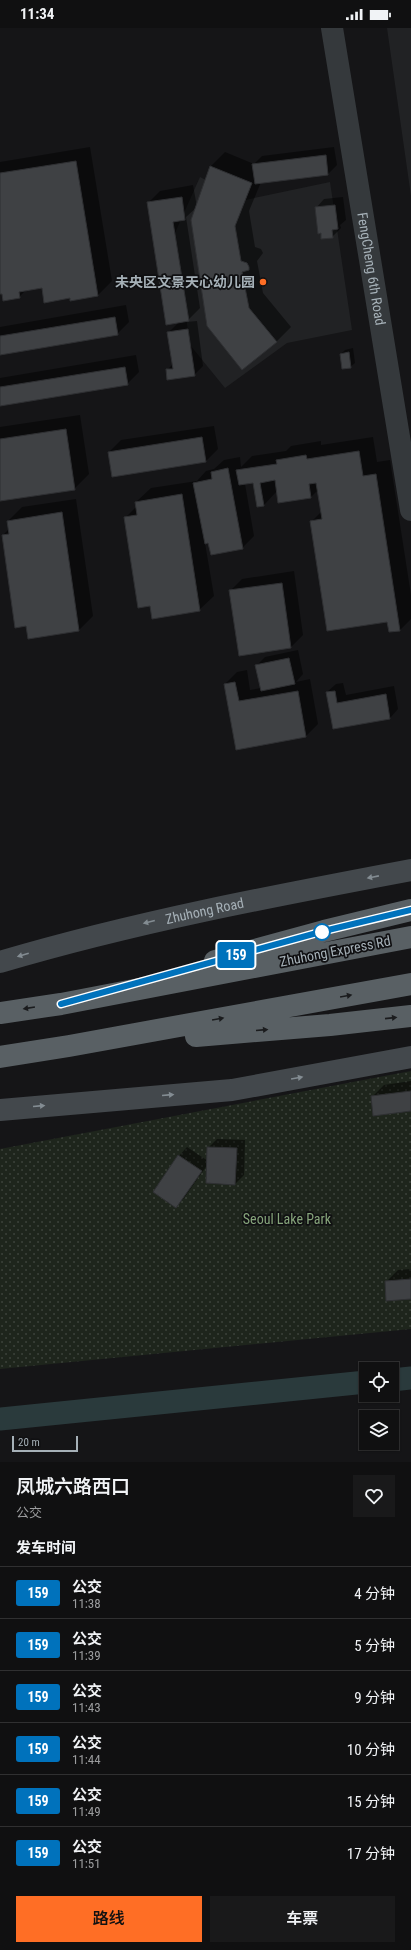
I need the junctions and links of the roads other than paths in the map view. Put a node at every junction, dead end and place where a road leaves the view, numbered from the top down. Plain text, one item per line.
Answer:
1 (332, 28) edge
2 (411, 510) edge
3 (411, 870) edge
4 (411, 910) edge
5 (411, 937) edge
6 (0, 962) edge
7 (411, 984) edge
8 (61, 1004) junction
9 (0, 1013) edge
10 (411, 1016) edge
11 (69, 1046) junction
12 (0, 1057) edge
13 (411, 1058) edge
14 (0, 1110) edge

1 - 2 street, FengCheng 6th Road
3 -> 6 main road, Zhuhong Road
4 - 8 highway
5 - 8 highway, Zhuhong Express Rd
11 -> 7 highway
8 -> 9 highway, Zhuhong Express Rd
11 -> 10 highway
11 - 12 highway
14 -> 13 main road

